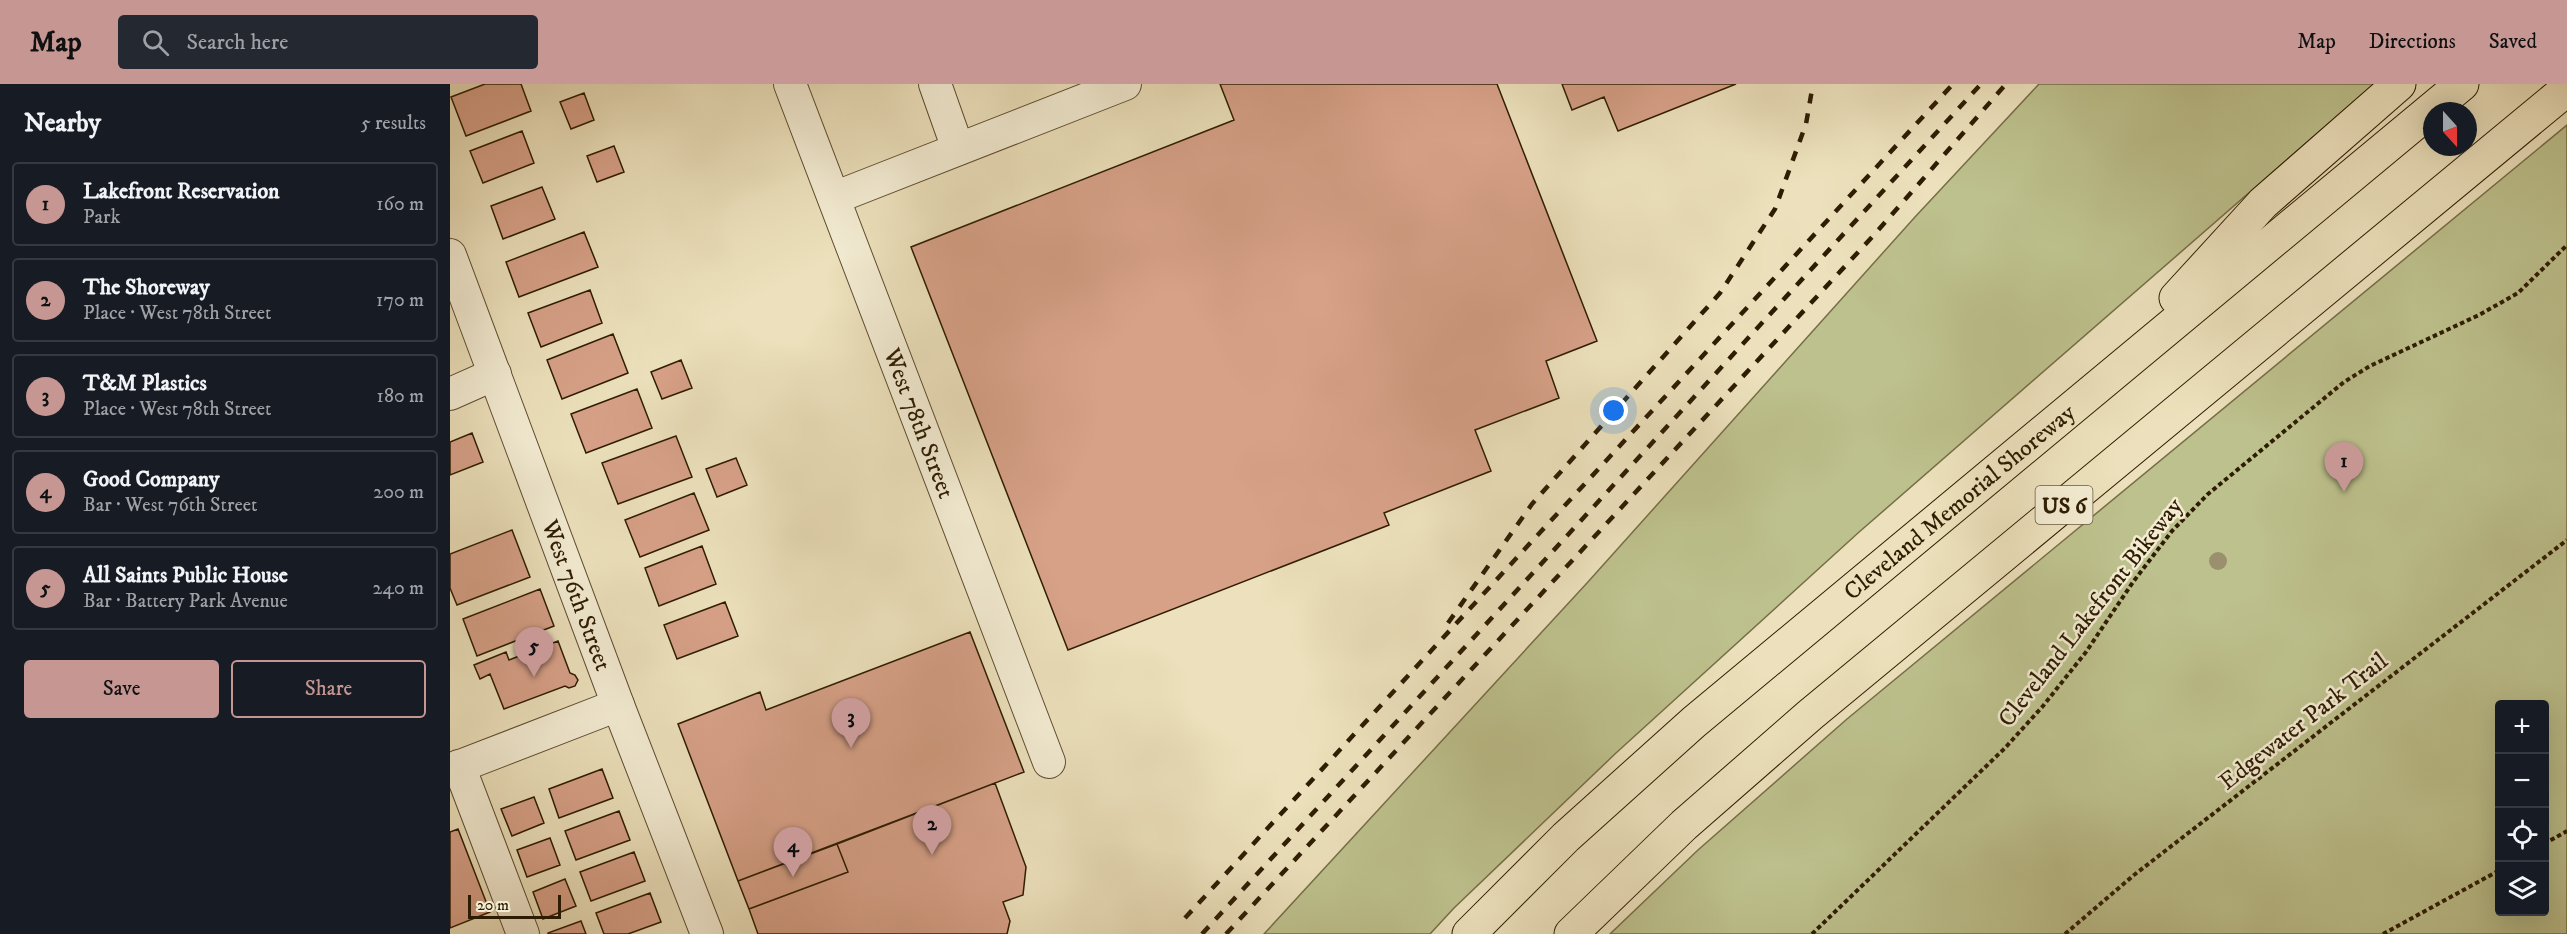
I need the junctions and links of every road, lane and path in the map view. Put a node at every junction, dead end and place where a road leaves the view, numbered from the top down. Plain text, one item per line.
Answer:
1 (790, 84) edge
2 (935, 84) edge
3 (1125, 84) edge
4 (2399, 84) edge
5 (2462, 84) edge
6 (2567, 89) edge
7 (958, 149) junction
8 (834, 198) junction
9 (2567, 245) edge
10 (450, 255) edge
11 (495, 374) junction
12 (2096, 386) junction
13 (450, 394) edge
14 (2567, 540) edge
15 (618, 705) junction
16 (1049, 762) dead end
17 (454, 768) edge
18 (2567, 831) edge
19 (2549, 841) edge
20 (2495, 872) edge
21 (523, 934) edge
22 (707, 934) edge
23 (1469, 934) edge
24 (1571, 934) edge
25 (1812, 934) edge
26 (2065, 934) edge
27 (2383, 934) edge

1 - 8 street, West 78th Street
2 - 7 street
3 - 7 street
4 - 12 highway
5 - 12 highway, Cleveland Memorial Shoreway
6 - 24 highway, US 6
7 - 8 street
8 - 16 street, West 78th Street
9 - 25 path, Cleveland Lakefront Bikeway
10 - 11 street, West 76th Street
11 - 13 street
11 - 15 street, West 76th Street
12 - 23 highway, Cleveland Memorial Shoreway
14 - 26 path, Edgewater Park Trail
15 - 17 street
15 - 22 street, West 76th Street
17 - 21 street
18 - 19 path
20 - 27 path

